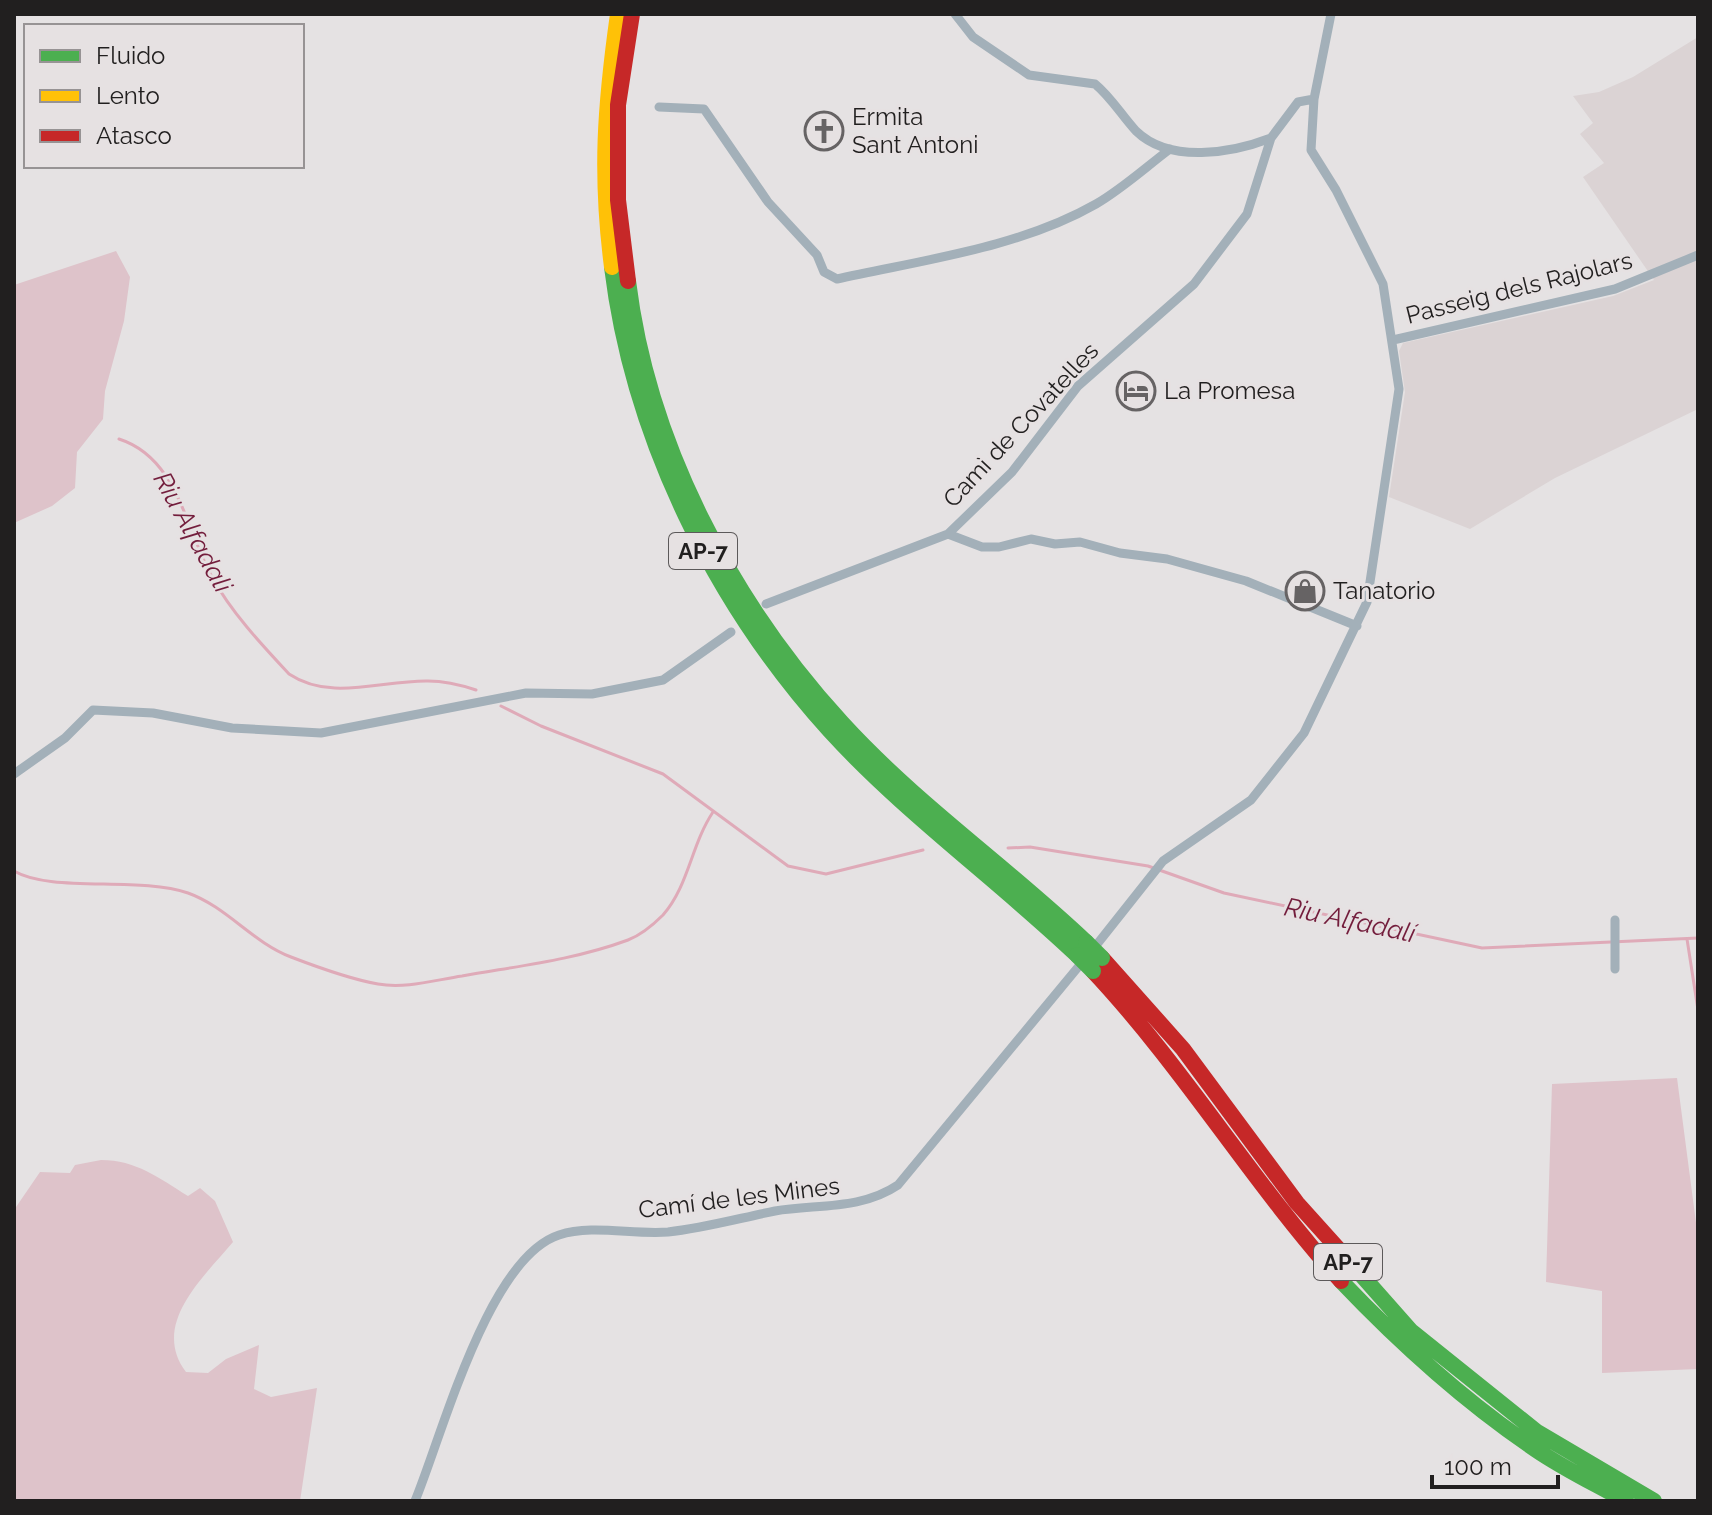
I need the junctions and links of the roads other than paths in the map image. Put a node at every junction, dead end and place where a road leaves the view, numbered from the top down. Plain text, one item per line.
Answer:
1 (618, 14) edge
2 (632, 14) edge
3 (955, 14) edge
4 (1331, 14) edge
5 (1314, 99) junction
6 (659, 107) dead end
7 (1271, 138) junction
8 (1167, 148) junction
9 (1698, 255) edge
10 (1393, 340) junction
11 (948, 534) junction
12 (766, 604) dead end
13 (1357, 626) junction
14 (731, 632) dead end
15 (14, 774) edge
16 (1614, 923) dead end
17 (1089, 956) junction
18 (1615, 969) dead end
19 (415, 1501) edge
20 (1626, 1501) edge
21 (1654, 1501) edge

1 - 17 highway, AP-7
2 - 17 highway, AP-7
3 - 8 street
4 - 5 street, Camí de les Mines
5 - 7 street, Camì de Covatelles
5 - 10 street, Camí de les Mines
6 - 8 street
7 - 8 street
7 - 11 street, Camì de Covatelles
9 - 10 street, Passeig dels Rajolars
10 - 13 street, Camí de les Mines
11 - 12 street
11 - 13 street
13 - 17 street, Camí de les Mines
14 - 15 street
16 - 18 street
17 - 19 street, Camí de les Mines
17 - 20 highway, AP-7
17 - 21 highway, AP-7

